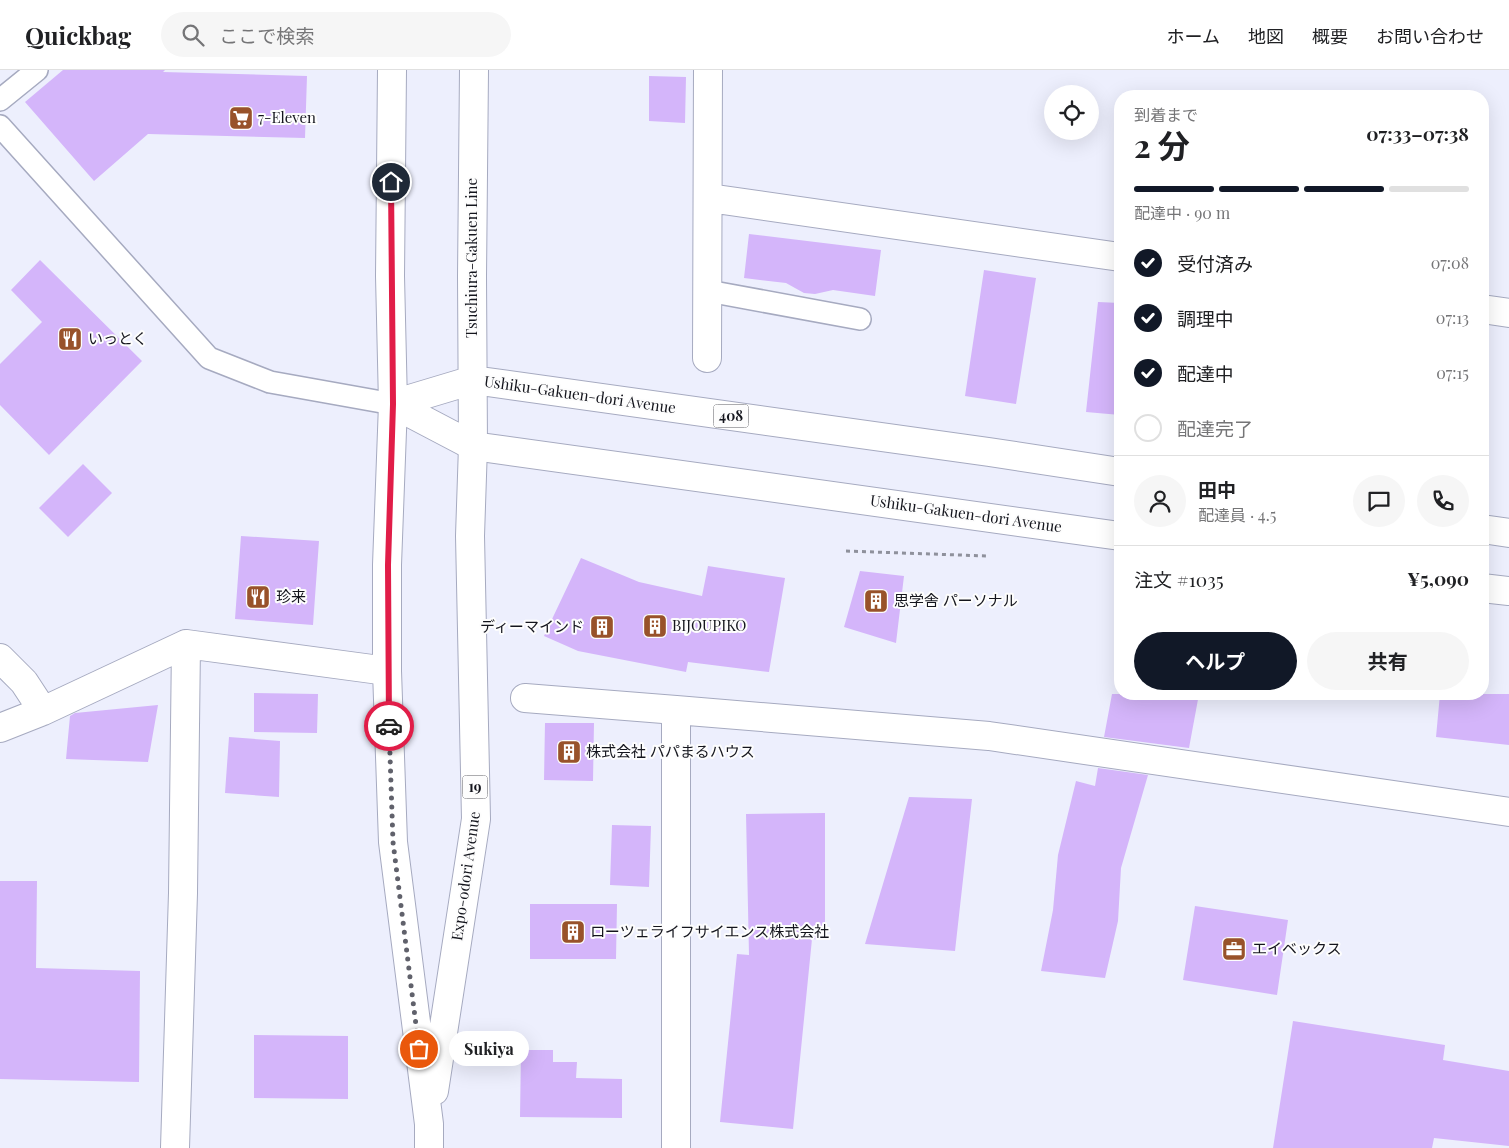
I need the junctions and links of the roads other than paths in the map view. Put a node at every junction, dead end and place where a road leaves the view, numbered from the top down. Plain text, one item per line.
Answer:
1 (37, 70) edge
2 (392, 70) edge
3 (474, 70) edge
4 (708, 70) edge
5 (0, 100) edge
6 (0, 126) edge
7 (709, 198) junction
8 (1114, 256) edge
9 (708, 290) junction
10 (1489, 310) edge
11 (1509, 313) edge
12 (860, 319) dead end
13 (707, 358) dead end
14 (472, 380) junction
15 (393, 404) junction
16 (473, 446) junction
17 (1114, 471) edge
18 (1489, 530) edge
19 (1509, 533) edge
20 (1114, 535) edge
21 (1489, 589) edge
22 (1509, 591) edge
23 (186, 644) junction
24 (0, 658) edge
25 (387, 671) junction
26 (525, 698) dead end
27 (676, 710) junction
28 (43, 711) junction
29 (0, 728) edge
30 (1509, 812) edge
31 (429, 1136) edge
32 (175, 1148) edge
33 (676, 1148) edge

1 - 5 lane
2 - 15 main road
3 - 14 main road, Tsuchiura-Gakuen Line
4 - 7 main road
6 - 15 lane
7 - 8 main road
7 - 9 main road
9 - 12 lane
9 - 13 main road
10 - 11 main road
14 - 15 main road, Ushiku-Gakuen-dori Avenue / 408
14 - 16 main road, Tsuchiura-Gakuen Line
14 - 17 main road, Ushiku-Gakuen-dori Avenue / 408
15 - 16 main road, Ushiku-Gakuen-dori Avenue
15 - 25 main road, Expo-odori Avenue / 19
16 - 20 main road, Ushiku-Gakuen-dori Avenue
16 - 31 main road, Expo-odori Avenue / 19
18 - 19 main road
21 - 22 main road
23 - 25 main road
23 - 28 main road
23 - 32 main road
24 - 28 main road
25 - 31 main road, Expo-odori Avenue / 19
26 - 27 main road
27 - 30 main road
27 - 33 main road
28 - 29 main road

